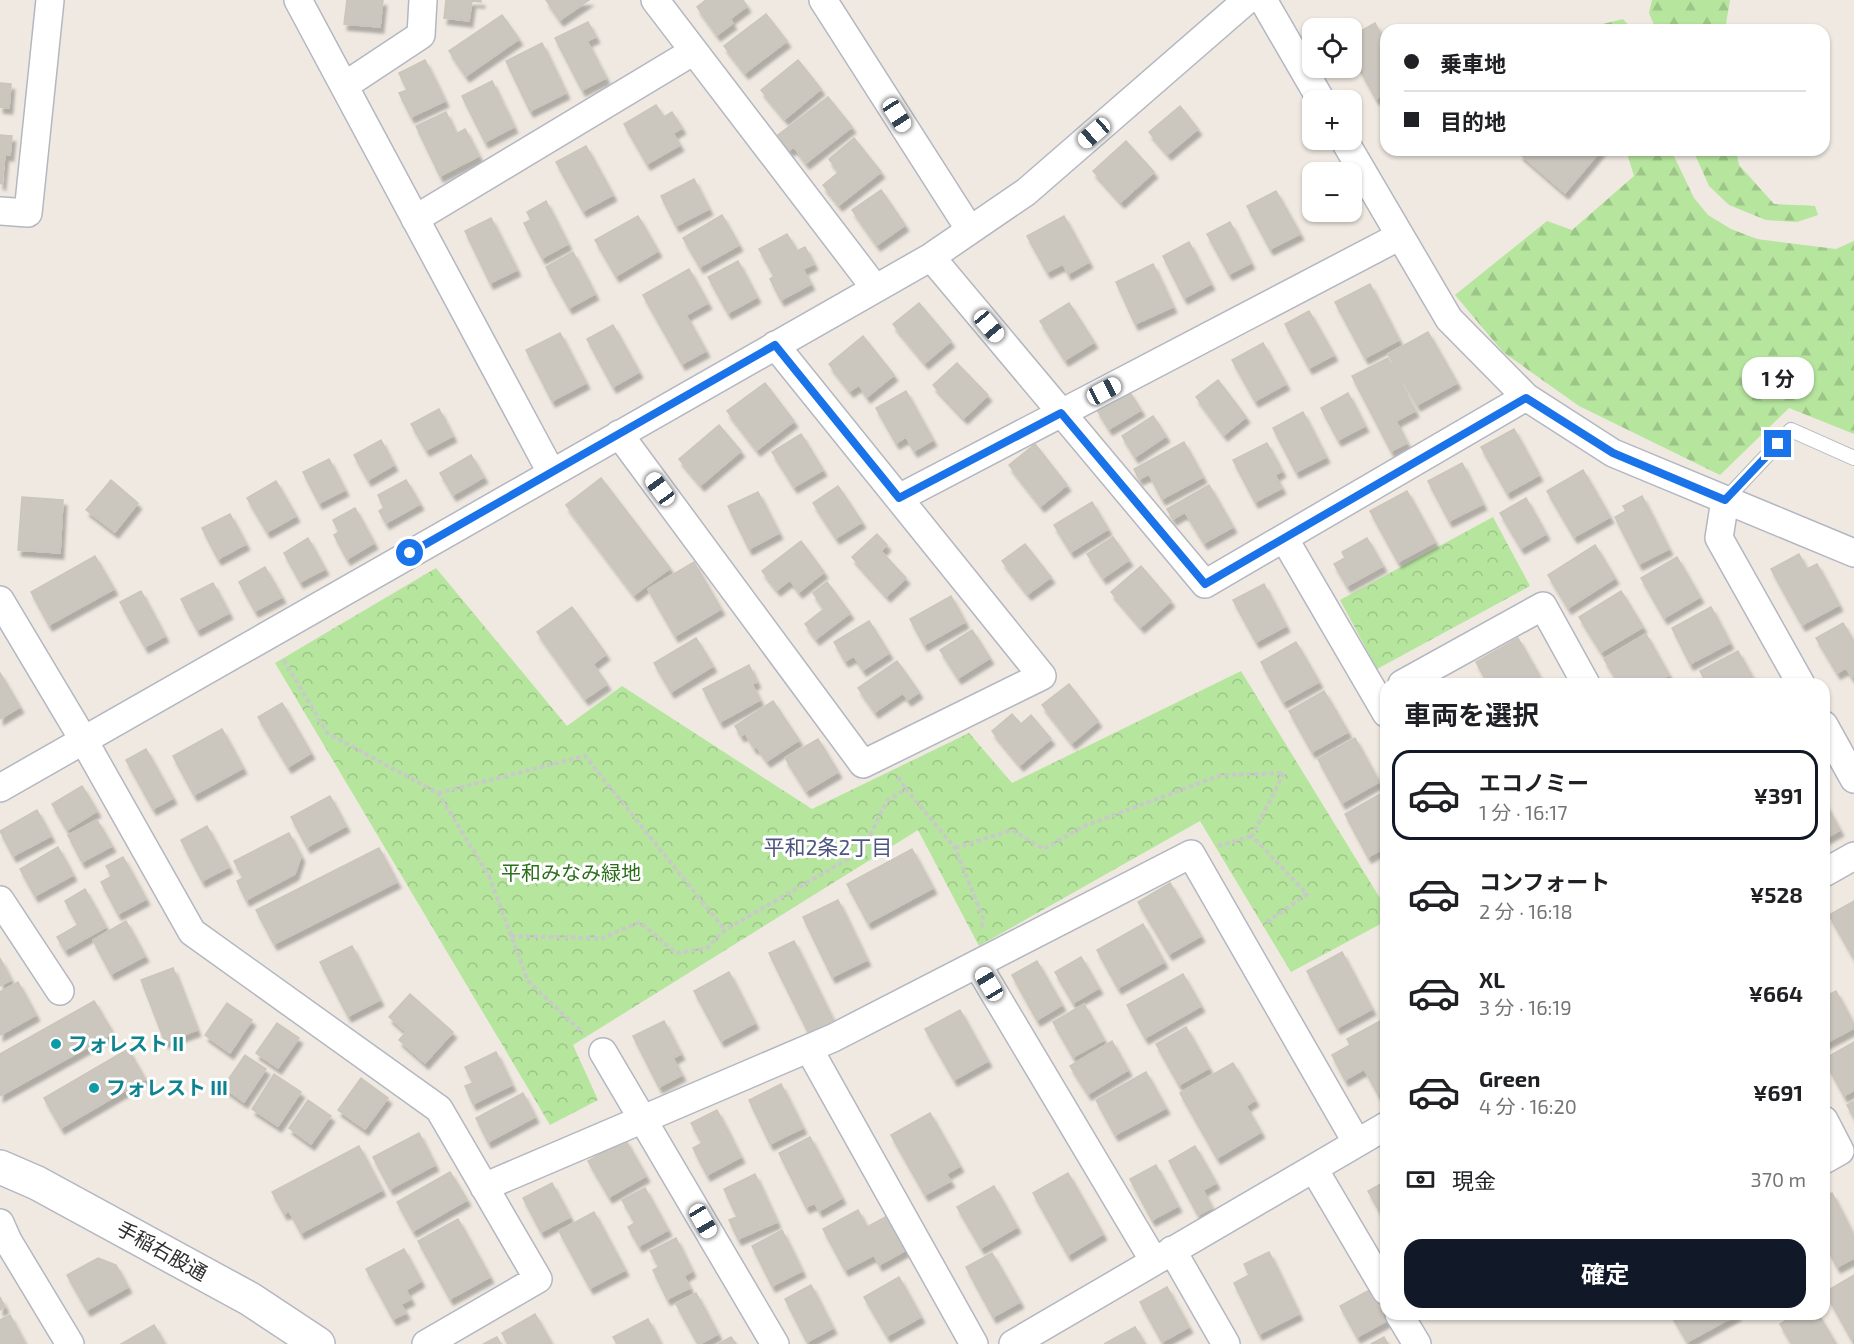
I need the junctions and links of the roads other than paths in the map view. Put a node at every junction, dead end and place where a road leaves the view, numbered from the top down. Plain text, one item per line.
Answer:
1 (50, 0) edge
2 (298, 0) edge
3 (423, 0) edge
4 (655, 0) edge
5 (823, 0) edge
6 (1247, 0) edge
7 (1263, 0) edge
8 (694, 51) junction
9 (344, 86) junction
10 (1315, 90) edge
11 (1350, 150) edge
12 (0, 211) edge
13 (415, 219) junction
14 (970, 230) junction
15 (1400, 236) junction
16 (930, 257) junction
17 (875, 288) junction
18 (775, 345) junction
19 (1526, 398) junction
20 (1061, 413) junction
21 (619, 434) junction
22 (1854, 458) edge
23 (551, 472) junction
24 (899, 498) junction
25 (1725, 500) junction
26 (1284, 538) junction
27 (1854, 554) edge
28 (0, 600) edge
29 (1413, 678) edge
30 (1583, 678) edge
31 (1798, 678) edge
32 (1380, 696) edge
33 (1830, 736) edge
34 (83, 739) junction
35 (1854, 779) edge
36 (0, 788) edge
37 (1854, 856) edge
38 (1830, 870) edge
39 (0, 900) edge
40 (977, 964) junction
41 (60, 991) dead end
42 (809, 1049) junction
43 (603, 1052) road end
44 (643, 1119) junction
45 (1380, 1130) edge
46 (1830, 1132) edge
47 (1357, 1143) junction
48 (1830, 1157) edge
49 (0, 1167) edge
50 (1314, 1169) junction
51 (484, 1187) junction
52 (3, 1237) edge
53 (1163, 1255) junction
54 (1380, 1281) edge
55 (1403, 1320) edge
56 (1022, 1342) edge
57 (70, 1344) edge
58 (318, 1344) edge
59 (426, 1344) edge
60 (775, 1344) edge
61 (974, 1344) edge
62 (1226, 1344) edge
63 (1417, 1344) edge

1 - 12 street
2 - 9 street
3 - 9 street
4 - 8 street
5 - 14 street
6 - 14 street
7 - 10 street
8 - 13 street
8 - 17 street
9 - 13 street
11 - 15 street
13 - 23 street
14 - 16 street
15 - 19 street
15 - 20 street
16 - 17 street
16 - 20 street
17 - 18 street
18 - 21 street
18 - 24 street
19 - 25 street
19 - 26 street
20 - 24 street
20 - 26 street
21 - 23 street
21 - 24 street
22 - 25 lane
23 - 34 street
25 - 27 street
25 - 31 street
26 - 32 street
28 - 34 street
29 - 30 street
33 - 35 street
34 - 36 street
34 - 51 street
37 - 38 street
39 - 41 street
40 - 42 street
40 - 47 street
40 - 53 street
42 - 44 street
42 - 61 street
43 - 44 street
44 - 51 street
44 - 60 street
45 - 47 street
46 - 48 street
47 - 50 street
49 - 58 street, 手稲右股通
50 - 53 street
50 - 54 street
51 - 59 street
52 - 57 street
53 - 56 street
53 - 62 street
55 - 63 street

